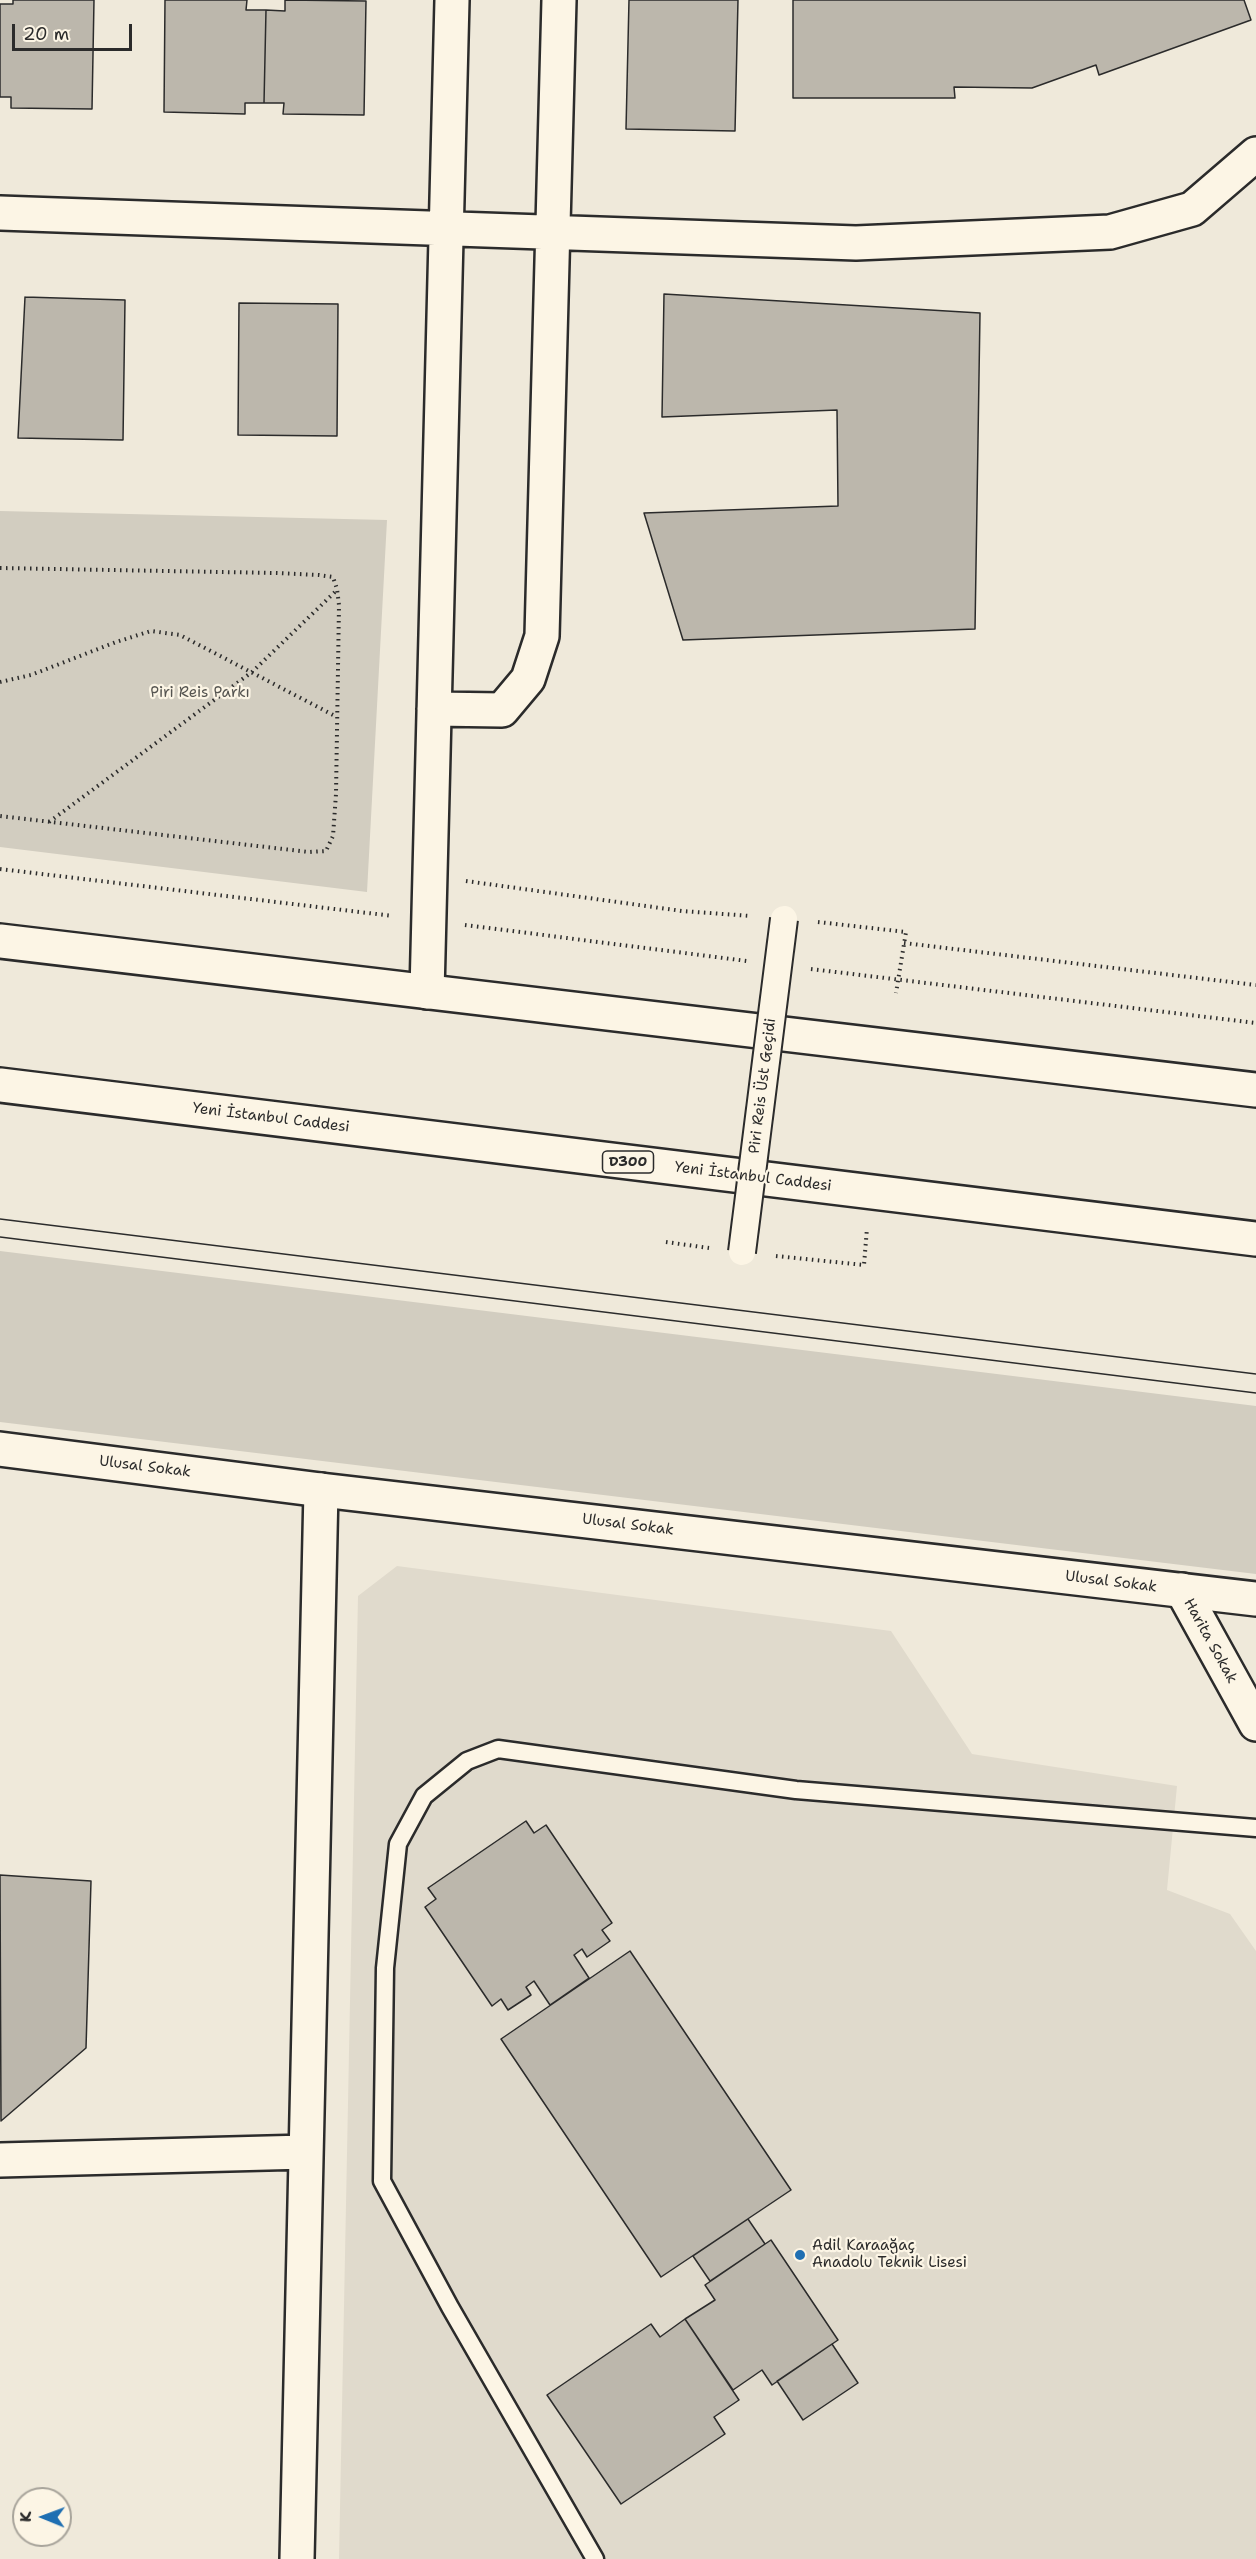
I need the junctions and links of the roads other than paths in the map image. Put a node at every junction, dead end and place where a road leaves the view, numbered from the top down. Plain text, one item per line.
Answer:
1 (452, 0) edge
2 (559, 0) edge
3 (1256, 154) edge
4 (0, 213) edge
5 (447, 227) junction
6 (552, 232) junction
7 (434, 709) junction
8 (784, 919) road end
9 (0, 941) edge
10 (427, 992) junction
11 (0, 1085) edge
12 (1256, 1090) edge
13 (1256, 1239) edge
14 (742, 1252) road end
15 (0, 1449) edge
16 (321, 1490) junction
17 (1182, 1590) junction
18 (1256, 1599) edge
19 (1256, 1724) edge
20 (1256, 1828) edge
21 (306, 2152) junction
22 (0, 2160) edge
23 (297, 2559) edge
24 (595, 2559) edge

1 - 5 main road
2 - 6 main road
3 - 6 main road
4 - 5 main road
5 - 6 main road
5 - 7 main road
6 - 7 main road
7 - 10 main road
8 - 14 street, Piri Reis Üst Geçidi, bridge
9 - 10 main road
10 - 12 main road
11 - 13 main road, Yeni İstanbul Caddesi / D300
15 - 16 main road, Ulusal Sokak
16 - 17 main road, Ulusal Sokak
16 - 21 main road
17 - 18 main road, Ulusal Sokak
17 - 19 main road, Harita Sokak
20 - 24 lane
21 - 22 main road
21 - 23 main road

